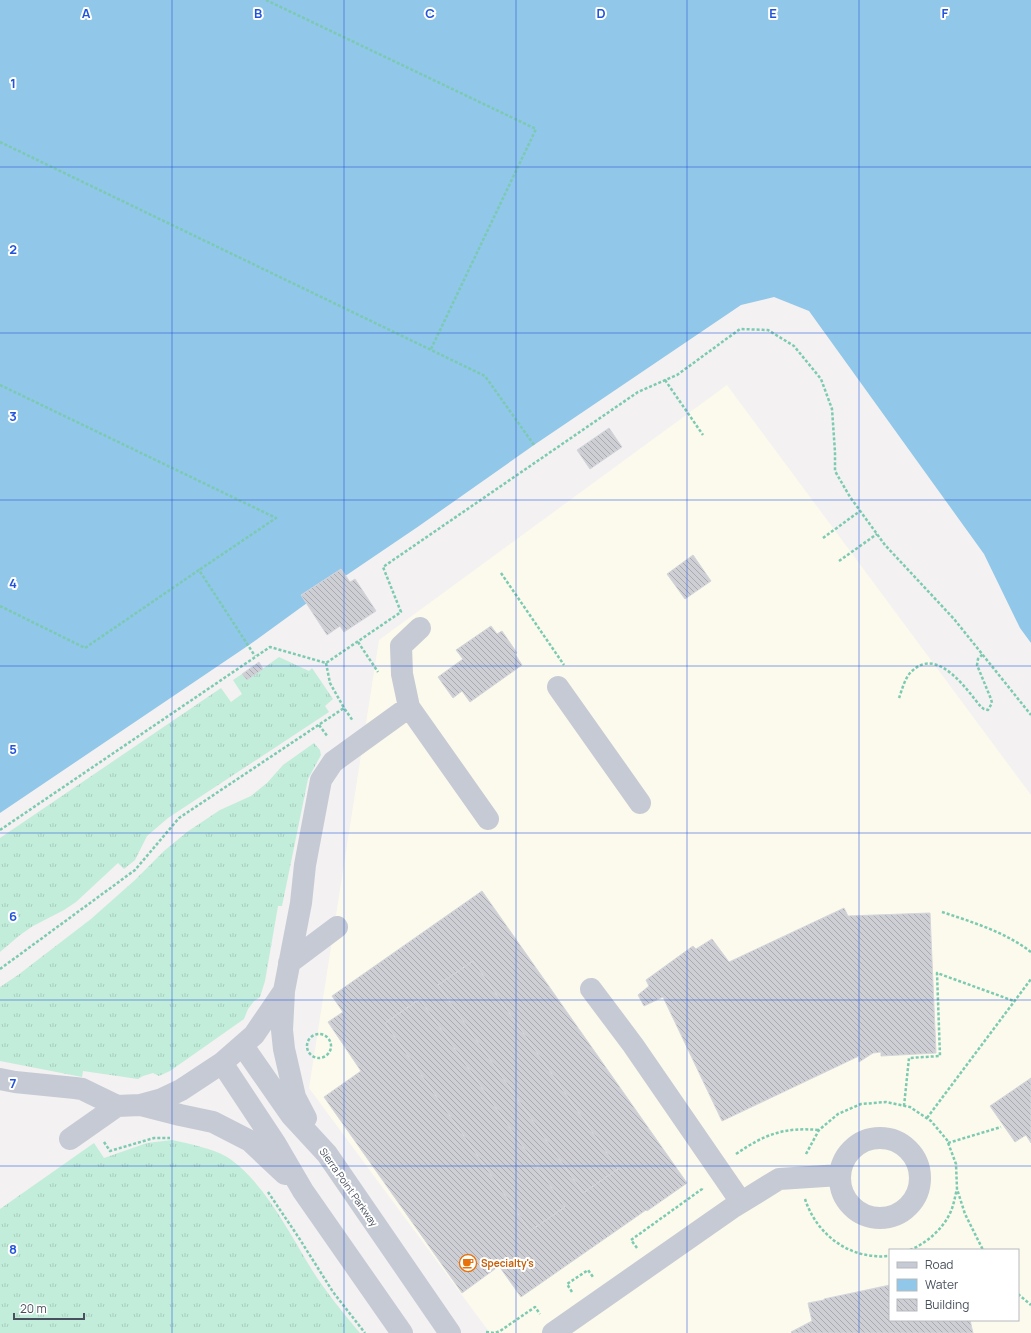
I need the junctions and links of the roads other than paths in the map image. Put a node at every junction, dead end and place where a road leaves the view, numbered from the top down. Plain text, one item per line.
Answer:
1 (420, 628) dead end
2 (563, 679) road end
3 (409, 707) junction
4 (640, 804) dead end
5 (488, 818) dead end
6 (337, 927) dead end
7 (289, 963) junction
8 (591, 989) dead end
9 (284, 991) junction
10 (243, 1046) junction
11 (222, 1063) junction
12 (5, 1084) edge
13 (140, 1105) junction
14 (117, 1106) junction
15 (70, 1139) dead end
16 (327, 1154) junction
17 (840, 1174) dead end
18 (303, 1191) junction
19 (741, 1202) junction
20 (554, 1328) edge
21 (402, 1333) edge
22 (450, 1333) edge

1 - 3 street
2 - 4 street
3 - 5 street
3 - 7 street
6 - 7 street
7 - 9 street
8 - 19 street
9 - 10 street
9 - 16 street
10 - 11 street
10 - 16 street, Sierra Point Parkway
11 - 13 street
11 - 18 street
12 - 14 street
13 - 14 street
13 - 18 street
14 - 15 street
16 - 22 street, Sierra Point Parkway
17 - 19 street
18 - 21 street
19 - 20 street

